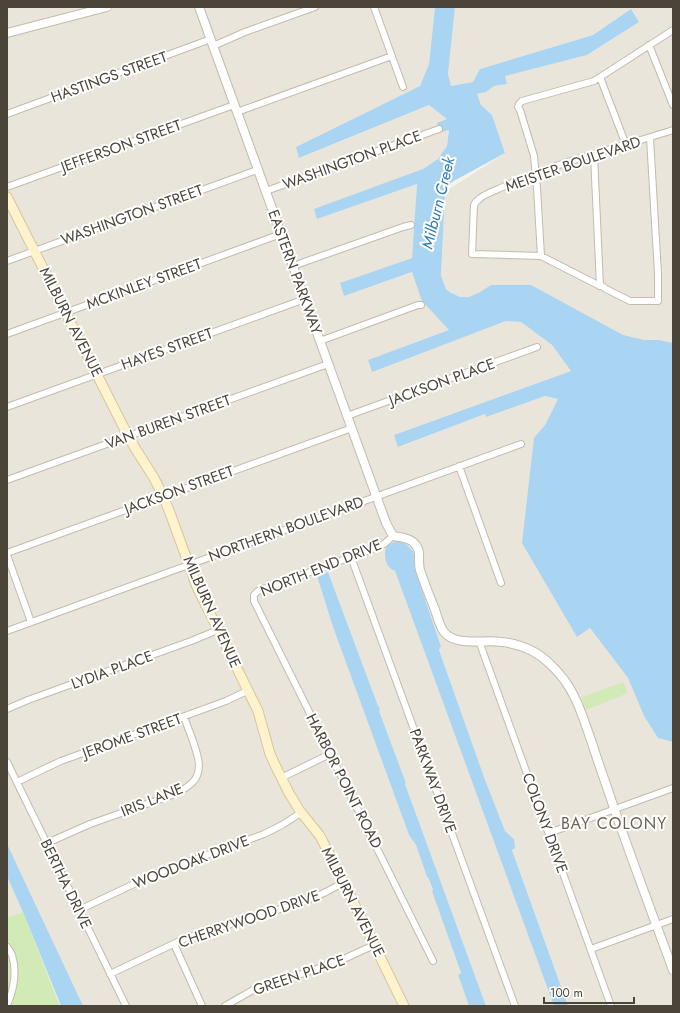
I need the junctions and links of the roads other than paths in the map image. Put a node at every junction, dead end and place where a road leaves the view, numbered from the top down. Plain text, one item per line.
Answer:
1 (107, 7) edge
2 (199, 7) edge
3 (315, 7) edge
4 (374, 7) edge
5 (673, 30) edge
6 (7, 33) edge
7 (212, 42) junction
8 (649, 45) junction
9 (392, 56) junction
10 (600, 77) junction
11 (403, 87) dead end
12 (673, 105) edge
13 (236, 109) junction
14 (7, 114) edge
15 (439, 129) dead end
16 (673, 130) edge
17 (650, 138) junction
18 (626, 145) junction
19 (594, 155) junction
20 (257, 170) junction
21 (536, 173) junction
22 (7, 187) edge
23 (266, 191) junction
24 (7, 197) edge
25 (411, 225) dead end
26 (281, 234) junction
27 (34, 250) junction
28 (541, 256) junction
29 (7, 260) edge
30 (293, 266) junction
31 (600, 286) junction
32 (305, 299) junction
33 (421, 305) dead end
34 (66, 312) junction
35 (7, 334) edge
36 (320, 341) junction
37 (537, 347) dead end
38 (328, 364) junction
39 (97, 374) junction
40 (7, 407) edge
41 (348, 416) junction
42 (352, 428) junction
43 (128, 436) junction
44 (521, 444) dead end
45 (459, 466) junction
46 (7, 480) edge
47 (163, 496) junction
48 (376, 496) junction
49 (393, 536) junction
50 (7, 554) edge
51 (351, 557) junction
52 (189, 565) junction
53 (501, 583) dead end
54 (254, 601) joint
55 (31, 622) junction
56 (218, 630) junction
57 (7, 631) edge
58 (479, 641) junction
59 (247, 691) junction
60 (7, 709) edge
61 (184, 717) junction
62 (330, 754) junction
63 (7, 762) edge
64 (281, 778) junction
65 (17, 782) junction
66 (673, 788) edge
67 (614, 809) junction
68 (302, 812) junction
69 (549, 833) junction
70 (47, 843) junction
71 (344, 884) junction
72 (79, 910) junction
73 (673, 919) edge
74 (656, 925) junction
75 (174, 944) junction
76 (374, 945) junction
77 (7, 947) edge
78 (591, 950) junction
79 (433, 961) dead end
80 (7, 968) edge
81 (15, 970) junction
82 (673, 970) edge
83 (110, 974) junction
84 (7, 1005) edge
85 (126, 1006) edge
86 (202, 1006) edge
87 (225, 1006) edge
88 (404, 1006) edge
89 (515, 1006) edge
90 (611, 1006) edge

1 - 6 street
2 - 7 street, EASTERN PARKWAY
3 - 7 street, HASTINGS STREET
4 - 9 street
5 - 8 street
7 - 13 street, EASTERN PARKWAY
7 - 14 street, HASTINGS STREET
8 - 10 street
8 - 12 street
9 - 11 street
9 - 13 street, JEFFERSON STREET
10 - 18 street
10 - 21 street
13 - 20 street, EASTERN PARKWAY
13 - 22 street, JEFFERSON STREET
15 - 23 street, WASHINGTON PLACE
16 - 17 street, MEISTER BOULEVARD
17 - 18 street, MEISTER BOULEVARD
17 - 31 street
18 - 19 street, MEISTER BOULEVARD
19 - 21 street, MEISTER BOULEVARD
19 - 31 street
20 - 23 street, EASTERN PARKWAY
20 - 27 street, WASHINGTON STREET
21 - 28 street
21 - 28 street, MEISTER BOULEVARD
23 - 26 street, EASTERN PARKWAY
24 - 27 main road, MILBURN AVENUE
25 - 30 street
26 - 30 street, EASTERN PARKWAY
26 - 34 street, MCKINLEY STREET
27 - 29 street, WASHINGTON STREET
27 - 34 main road, MILBURN AVENUE
28 - 31 street
30 - 32 street, EASTERN PARKWAY
32 - 36 street, EASTERN PARKWAY
32 - 39 street, HAYES STREET
33 - 36 street
34 - 35 street, MCKINLEY STREET
34 - 39 main road, MILBURN AVENUE
36 - 38 street, EASTERN PARKWAY
37 - 41 street, JACKSON PLACE
38 - 41 street, EASTERN PARKWAY
38 - 43 street, VAN BUREN STREET
39 - 40 street, HAYES STREET
39 - 43 main road, MILBURN AVENUE
41 - 42 street, EASTERN PARKWAY
42 - 47 street, JACKSON STREET
42 - 48 street, EASTERN PARKWAY
43 - 46 street, VAN BUREN STREET
43 - 47 main road, MILBURN AVENUE
44 - 45 street, NORTHERN BOULEVARD
45 - 48 street, NORTHERN BOULEVARD
45 - 53 street
47 - 50 street, JACKSON STREET
47 - 52 main road, MILBURN AVENUE
48 - 49 street, EASTERN PARKWAY
48 - 52 street, NORTHERN BOULEVARD
49 - 51 street, NORTH END DRIVE
49 - 58 street
50 - 55 street
51 - 54 street, NORTH END DRIVE
51 - 89 street, PARKWAY DRIVE
52 - 55 street, NORTHERN BOULEVARD
52 - 56 main road, MILBURN AVENUE
54 - 62 street, HARBOR POINT ROAD
55 - 57 street, NORTHERN BOULEVARD
56 - 59 main road, MILBURN AVENUE
56 - 60 street, LYDIA PLACE
58 - 67 street
58 - 69 street, COLONY DRIVE
59 - 61 street, JEROME STREET
59 - 64 main road, MILBURN AVENUE
61 - 65 street, JEROME STREET
61 - 70 street, IRIS LANE
62 - 64 street
62 - 79 street, HARBOR POINT ROAD
63 - 65 street, BERTHA DRIVE
64 - 68 main road, MILBURN AVENUE
65 - 70 street, BERTHA DRIVE
66 - 67 street
67 - 69 street
67 - 74 street
68 - 71 main road, MILBURN AVENUE
68 - 72 street, WOODOAK DRIVE
69 - 78 street, COLONY DRIVE
70 - 72 street, BERTHA DRIVE
71 - 75 street, CHERRYWOOD DRIVE
71 - 76 main road, MILBURN AVENUE
72 - 83 street, BERTHA DRIVE
73 - 74 street
74 - 78 street
74 - 82 street
75 - 83 street, CHERRYWOOD DRIVE
75 - 86 street
76 - 87 street, GREEN PLACE
76 - 88 main road, MILBURN AVENUE
77 - 81 street
78 - 90 street, COLONY DRIVE
80 - 81 street
81 - 84 street
83 - 85 street, BERTHA DRIVE

